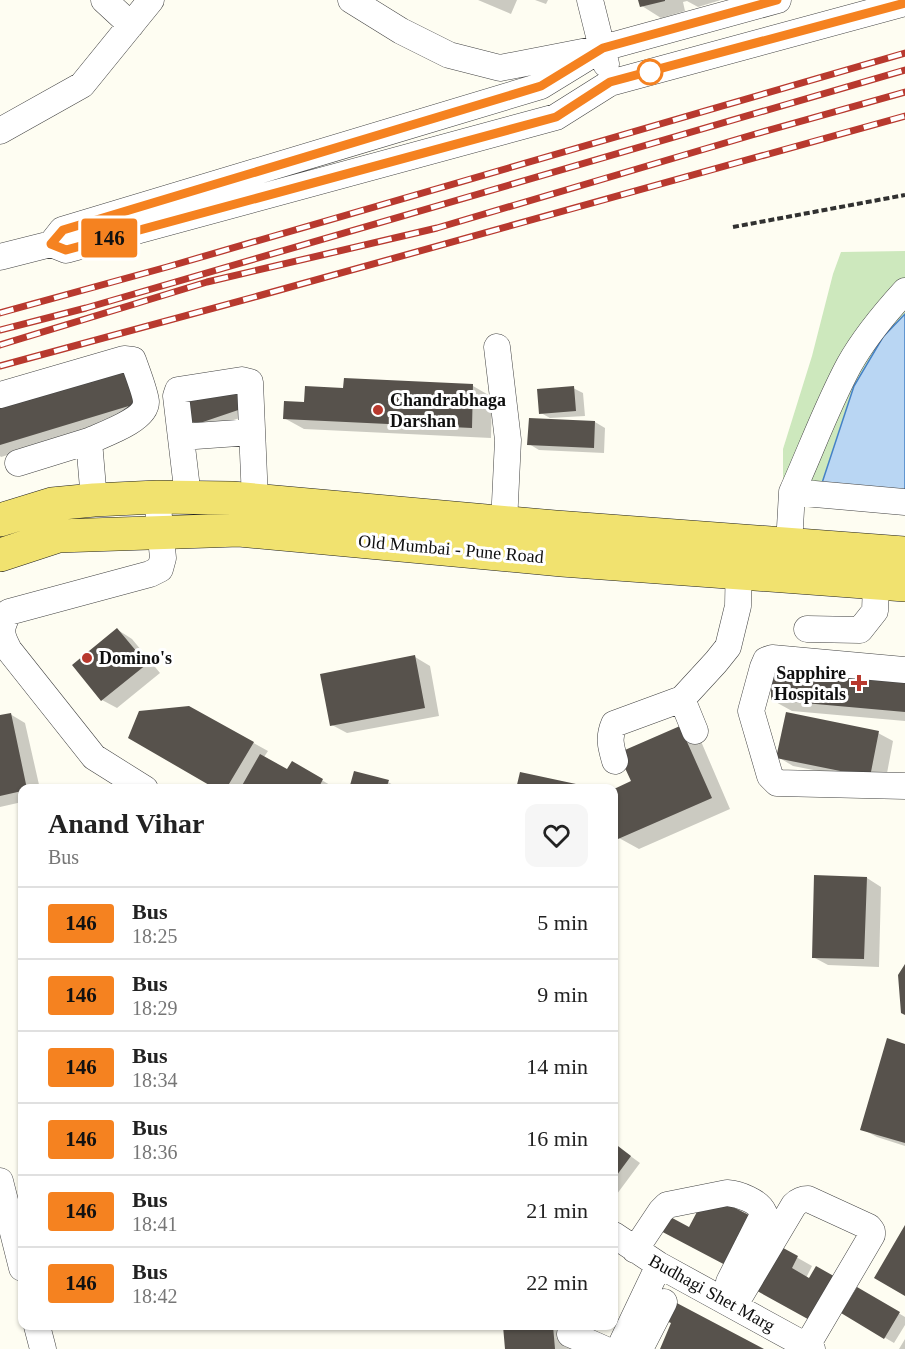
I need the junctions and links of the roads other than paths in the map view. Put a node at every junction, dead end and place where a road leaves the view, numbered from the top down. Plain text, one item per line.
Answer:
1 (104, 0) edge
2 (151, 0) edge
3 (351, 0) edge
4 (590, 0) edge
5 (778, 0) edge
6 (905, 3) edge
7 (131, 25) junction
8 (603, 48) junction
9 (610, 82) junction
10 (0, 131) edge
11 (51, 244) junction
12 (0, 257) edge
13 (905, 291) edge
14 (497, 347) dead end
15 (0, 395) edge
16 (252, 432) junction
17 (181, 437) junction
18 (89, 441) junction
19 (18, 463) dead end
20 (792, 492) junction
21 (172, 497) junction
22 (94, 500) junction
23 (255, 500) junction
24 (905, 502) edge
25 (0, 520) edge
26 (160, 532) junction
27 (521, 535) junction
28 (739, 541) junction
29 (789, 545) junction
30 (905, 553) edge
31 (0, 555) edge
32 (739, 573) junction
33 (891, 584) edge
34 (807, 629) dead end
35 (905, 670) edge
36 (682, 699) junction
37 (695, 731) dead end
38 (615, 761) dead end
39 (137, 784) edge
40 (905, 786) edge
41 (0, 1181) edge
42 (618, 1238) edge
43 (635, 1250) junction
44 (18, 1252) edge
45 (659, 1265) junction
46 (731, 1294) junction
47 (664, 1302) dead end
48 (624, 1313) edge
49 (39, 1330) edge
50 (570, 1336) edge
51 (808, 1348) edge
52 (43, 1349) edge
53 (604, 1349) edge
54 (619, 1349) edge
55 (640, 1349) edge

1 - 7 street
2 - 7 street
3 - 8 street
4 - 8 street
5 - 8 street
6 - 9 street
7 - 10 street
8 - 9 street
8 - 11 street
9 - 11 street
11 - 12 street
13 - 20 street
14 - 27 street
15 - 18 street
16 - 17 street
16 - 17 street
16 - 23 street
17 - 21 street
18 - 19 street
18 - 22 street
20 - 24 street
20 - 29 street
21 - 22 main road, Old Mumbai - Pune Road
21 - 23 main road, Old Mumbai - Pune Road
21 - 26 street
22 - 25 main road, Old Mumbai - Pune Road
23 - 27 main road, Old Mumbai - Pune Road
26 - 27 main road, Old Mumbai - Pune Road
26 - 31 main road, Old Mumbai - Pune Road
26 - 39 street
27 - 28 main road, Old Mumbai - Pune Road
27 - 32 main road, Old Mumbai - Pune Road
28 - 29 main road, Old Mumbai - Pune Road
28 - 32 street
29 - 30 main road, Old Mumbai - Pune Road
32 - 33 main road, Old Mumbai - Pune Road
32 - 36 street
33 - 34 street
35 - 40 street
36 - 37 street
36 - 38 street
41 - 44 street
42 - 43 street, Budhagi Shet Marg
43 - 45 street, Budhagi Shet Marg
43 - 46 street
45 - 46 street, Budhagi Shet Marg
45 - 48 street
46 - 51 street, Budhagi Shet Marg
46 - 51 street
47 - 55 street
48 - 54 street
49 - 52 street
50 - 53 street

